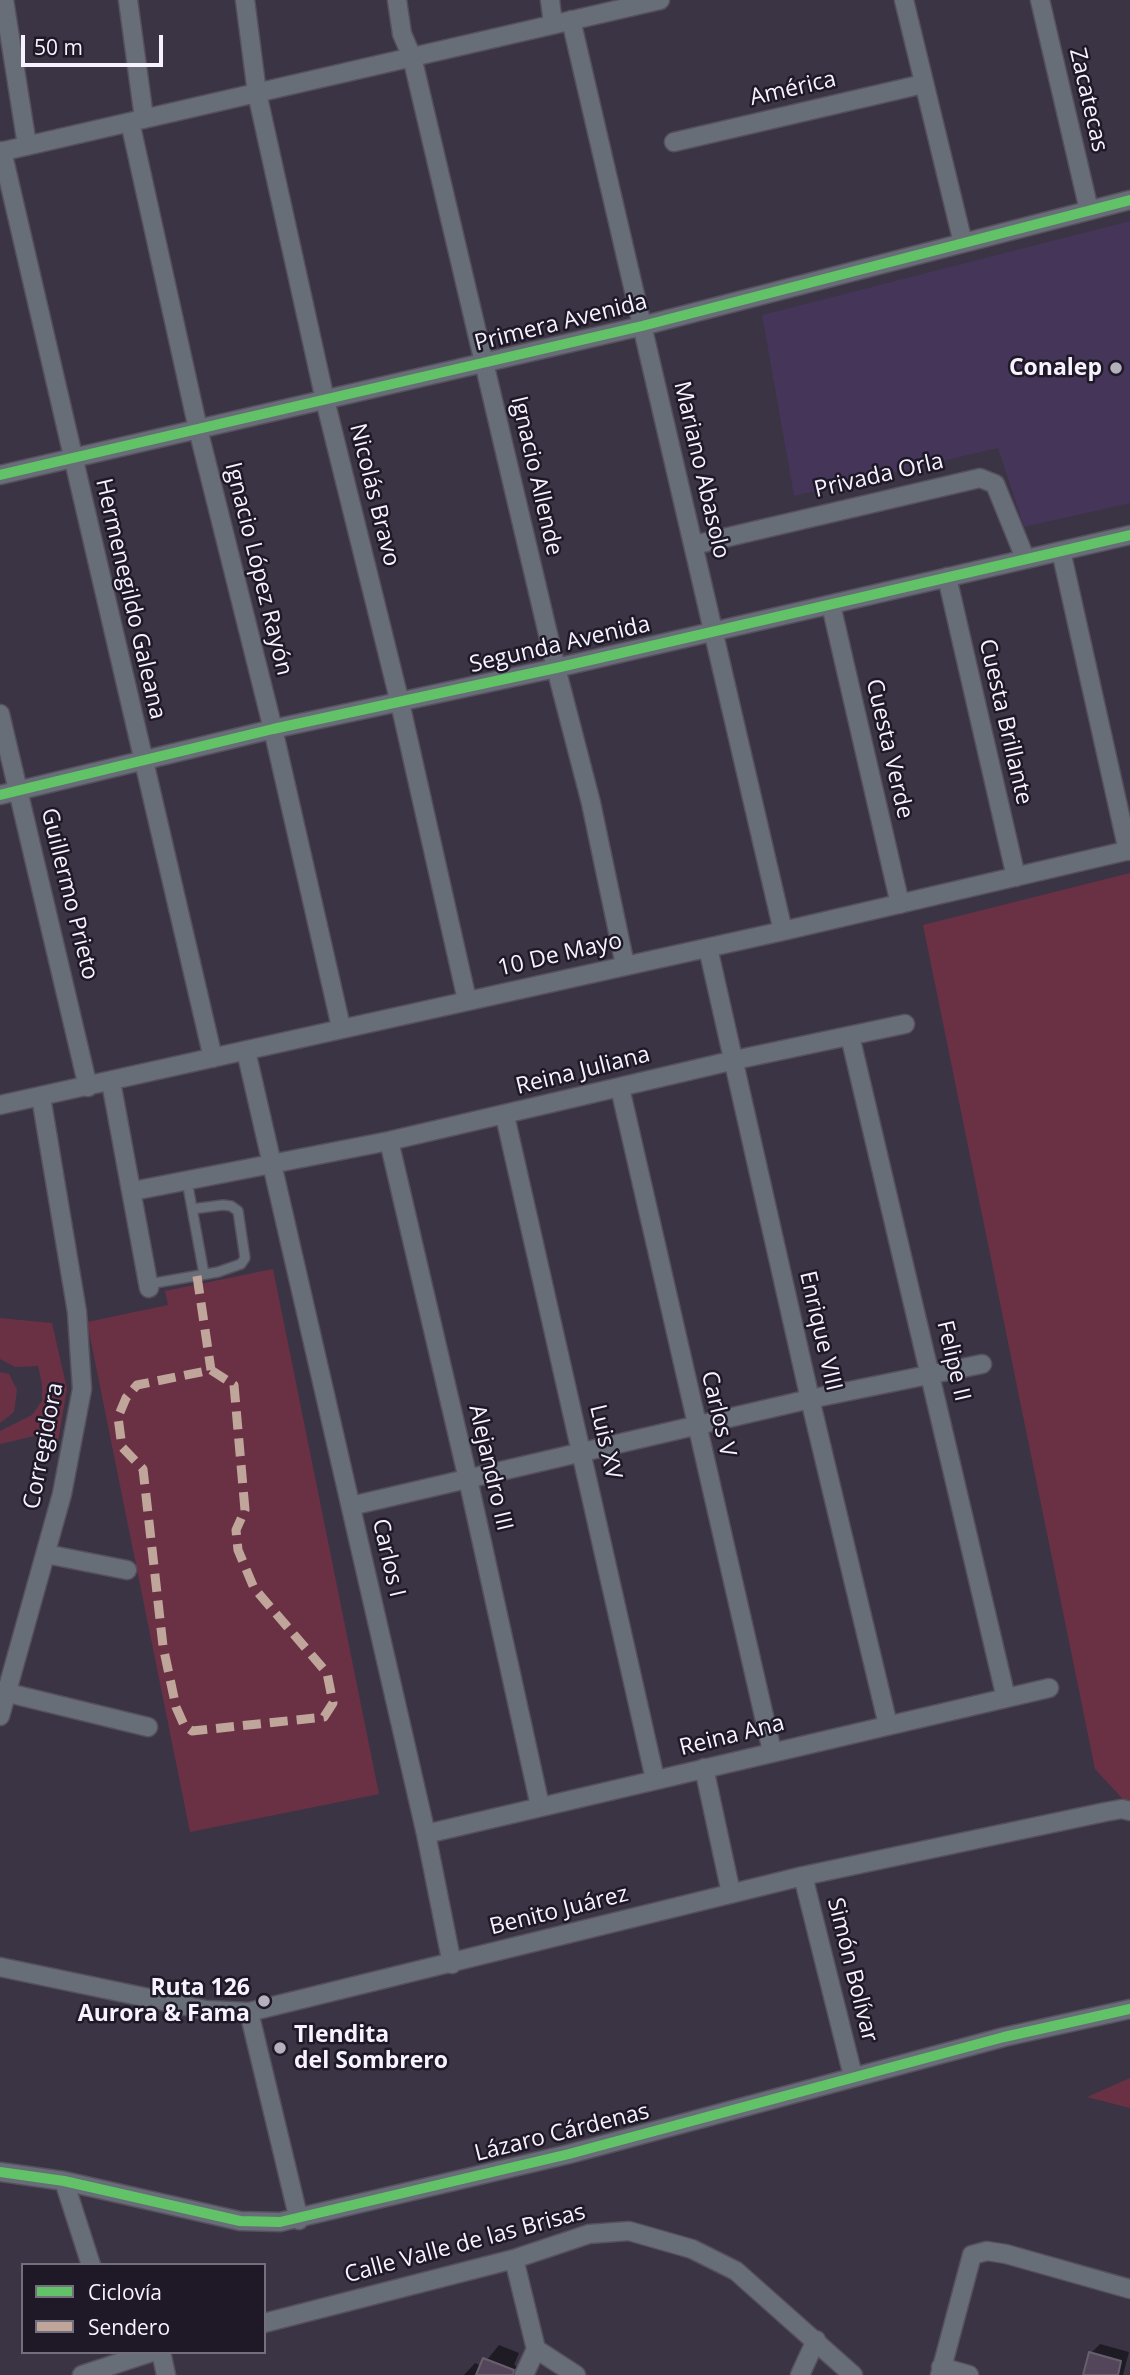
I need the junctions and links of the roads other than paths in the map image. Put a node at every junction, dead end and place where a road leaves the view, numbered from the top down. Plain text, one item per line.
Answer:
1 (128, 0) edge
2 (245, 0) edge
3 (397, 0) edge
4 (550, 0) edge
5 (660, 0) edge
6 (904, 0) edge
7 (1040, 0) edge
8 (3, 5) edge
9 (562, 22) junction
10 (412, 57) junction
11 (923, 84) junction
12 (257, 93) junction
13 (137, 120) junction
14 (674, 142) dead end
15 (27, 145) junction
16 (1, 152) edge
17 (1130, 200) edge
18 (1089, 210) junction
19 (963, 243) junction
20 (642, 326) junction
21 (485, 363) junction
22 (325, 400) junction
23 (198, 429) junction
24 (71, 458) junction
25 (0, 475) edge
26 (1130, 535) edge
27 (694, 545) junction
28 (1061, 551) junction
29 (1025, 558) junction
30 (947, 577) junction
31 (831, 605) junction
32 (714, 630) junction
33 (556, 668) junction
34 (400, 703) junction
35 (0, 713) edge
36 (273, 729) junction
37 (143, 759) junction
38 (18, 790) junction
39 (0, 795) edge
40 (1129, 850) edge
41 (1016, 877) junction
42 (900, 904) junction
43 (783, 931) junction
44 (708, 948) junction
45 (625, 965) junction
46 (467, 1000) junction
47 (905, 1024) dead end
48 (341, 1027) junction
49 (850, 1036) junction
50 (246, 1051) junction
51 (213, 1058) junction
52 (735, 1060) junction
53 (111, 1082) junction
54 (88, 1087) junction
55 (620, 1087) junction
56 (41, 1097) junction
57 (0, 1105) edge
58 (505, 1116) junction
59 (389, 1141) junction
60 (272, 1165) junction
61 (187, 1181) junction
62 (133, 1191) junction
63 (192, 1209) junction
64 (204, 1275) junction
65 (149, 1286) joint
66 (982, 1364) dead end
67 (931, 1374) junction
68 (810, 1399) junction
69 (695, 1426) junction
70 (583, 1453) junction
71 (468, 1479) junction
72 (351, 1506) junction
73 (46, 1554) junction
74 (127, 1570) dead end
75 (1049, 1688) dead end
76 (4, 1692) edge
77 (1006, 1698) junction
78 (0, 1716) edge
79 (888, 1725) junction
80 (148, 1727) dead end
81 (772, 1751) junction
82 (704, 1768) junction
83 (655, 1779) junction
84 (540, 1806) junction
85 (1130, 1811) edge
86 (426, 1834) junction
87 (803, 1876) junction
88 (731, 1893) junction
89 (452, 1964) junction
90 (0, 1967) edge
91 (1130, 2010) edge
92 (249, 2012) junction
93 (853, 2076) junction
94 (0, 2172) edge
95 (64, 2180) junction
96 (299, 2220) junction
97 (514, 2259) junction
98 (90, 2263) edge
99 (1130, 2289) edge
100 (266, 2322) edge
101 (816, 2340) junction
102 (536, 2349) junction
103 (146, 2354) edge
104 (161, 2354) edge
105 (940, 2371) edge
106 (82, 2375) edge
107 (166, 2375) edge
108 (524, 2375) edge
109 (576, 2375) edge
110 (800, 2375) edge
111 (853, 2375) edge
112 (969, 2375) edge

1 - 13 street, Ignacio López Rayón
2 - 12 street, Nicolás Bravo
3 - 10 street, Ignacio Allende
4 - 9 street, Mariano Abasolo
5 - 9 street
6 - 11 street
7 - 18 street, Zacatecas
8 - 15 street
9 - 10 street
9 - 20 street, Mariano Abasolo
10 - 12 street
10 - 21 street, Ignacio Allende
11 - 14 street, América
11 - 19 street
12 - 13 street
12 - 22 street, Nicolás Bravo
13 - 15 street
13 - 23 street, Ignacio López Rayón
15 - 16 street
16 - 24 street, Hermenegildo Galeana
17 - 18 street, Primera Avenida
18 - 19 street, Primera Avenida
19 - 20 street, Primera Avenida
20 - 21 street, Primera Avenida
20 - 27 street, Mariano Abasolo
21 - 22 street, Primera Avenida
21 - 33 street, Ignacio Allende
22 - 23 street, Primera Avenida
22 - 34 street, Nicolás Bravo
23 - 24 street, Primera Avenida
23 - 36 street, Ignacio López Rayón
24 - 25 street, Primera Avenida
24 - 37 street, Hermenegildo Galeana
26 - 28 street, Segunda Avenida
27 - 29 street, Privada Orla
27 - 32 street, Mariano Abasolo
28 - 29 street, Segunda Avenida
28 - 40 street
29 - 30 street, Segunda Avenida
30 - 31 street, Segunda Avenida
30 - 41 street, Cuesta Brillante
31 - 32 street, Segunda Avenida
31 - 42 street, Cuesta Verde
32 - 33 street, Segunda Avenida
32 - 43 street, Mariano Abasolo
33 - 34 street, Segunda Avenida
33 - 45 street, Ignacio Allende
34 - 36 street, Segunda Avenida
34 - 46 street, Nicolás Bravo
35 - 38 street, Guillermo Prieto
36 - 37 street, Segunda Avenida
36 - 48 street, Ignacio López Rayón
37 - 38 street, Segunda Avenida
37 - 51 street, Hermenegildo Galeana
38 - 39 street, Segunda Avenida
38 - 54 street, Guillermo Prieto
40 - 41 street, 10 De Mayo
41 - 42 street, 10 De Mayo
42 - 43 street, 10 De Mayo
43 - 44 street, 10 De Mayo
44 - 45 street, 10 De Mayo
44 - 52 street, Enrique VIII
45 - 46 street, 10 De Mayo
46 - 48 street, 10 De Mayo
47 - 49 street, Reina Juliana
48 - 50 street, 10 De Mayo
49 - 52 street, Reina Juliana
49 - 67 street, Felipe II
50 - 51 street, 10 De Mayo
50 - 60 street, Carlos I
51 - 53 street, 10 De Mayo
52 - 55 street, Reina Juliana
52 - 68 street, Enrique VIII
53 - 54 street, 10 De Mayo
53 - 62 street
54 - 56 street, 10 De Mayo
55 - 58 street, Reina Juliana
55 - 69 street, Carlos V
56 - 57 street, 10 De Mayo
56 - 73 street, Corregidora
58 - 59 street, Reina Juliana
58 - 70 street, Luis XV
59 - 60 street, Reina Juliana
59 - 71 street, Alejandro III
60 - 61 street, Reina Juliana
60 - 72 street, Carlos I
61 - 62 street, Reina Juliana
61 - 63 lane
62 - 65 street
63 - 64 lane
63 - 64 lane
64 - 65 lane
66 - 67 street
67 - 68 street
67 - 77 street, Felipe II
68 - 69 street
68 - 79 street, Enrique VIII
69 - 70 street
69 - 81 street, Carlos V
70 - 71 street
70 - 83 street, Luis XV
71 - 72 street
71 - 84 street, Alejandro III
72 - 86 street, Carlos I
73 - 74 street
73 - 76 street, Corregidora
75 - 77 street, Reina Ana
76 - 78 street, Corregidora
76 - 80 street
77 - 79 street, Reina Ana
79 - 81 street, Reina Ana
81 - 82 street, Reina Ana
82 - 83 street, Reina Ana
82 - 88 street
83 - 84 street, Reina Ana
84 - 86 street, Reina Ana
85 - 87 street, Benito Juárez
86 - 89 street, Carlos I
87 - 88 street, Benito Juárez
87 - 93 street, Simón Bolívar
88 - 89 street, Benito Juárez
89 - 92 street, Benito Juárez
90 - 92 street, Benito Juárez
91 - 93 street, Lázaro Cárdenas
92 - 96 street
93 - 96 street, Lázaro Cárdenas
94 - 95 street, Lázaro Cárdenas
95 - 96 street, Lázaro Cárdenas
95 - 98 street
97 - 100 street, Calle Valle de las Brisas
97 - 101 street, Calle Valle de las Brisas
97 - 102 street
99 - 105 street
101 - 110 street
101 - 111 street, Calle Valle de las Brisas
102 - 108 street
102 - 109 street
103 - 106 street
104 - 107 street
105 - 112 street

